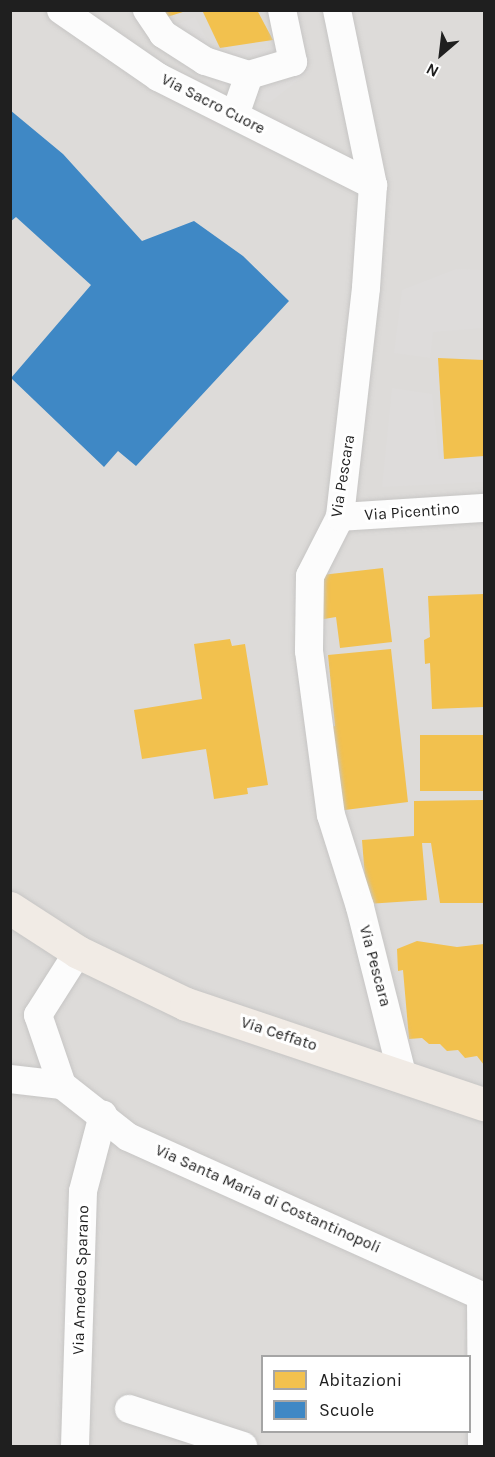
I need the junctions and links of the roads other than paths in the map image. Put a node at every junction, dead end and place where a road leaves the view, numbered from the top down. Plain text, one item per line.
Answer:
1 (61, 10) edge
2 (147, 10) edge
3 (282, 10) edge
4 (337, 10) edge
5 (249, 75) junction
6 (235, 115) junction
7 (373, 185) junction
8 (484, 508) edge
9 (339, 517) junction
10 (10, 908) edge
11 (78, 952) junction
12 (402, 1074) junction
13 (10, 1079) edge
14 (62, 1085) junction
15 (484, 1104) edge
16 (104, 1115) junction
17 (483, 1297) edge
18 (129, 1409) dead end
19 (75, 1446) edge
20 (243, 1446) edge
21 (482, 1446) edge

1 - 6 street, Via Sacro Cuore
2 - 5 street
3 - 5 street
4 - 7 street, Via Pescara
5 - 6 street
6 - 7 street, Via Sacro Cuore
7 - 9 street, Via Pescara
8 - 9 street, Via Picentino
9 - 12 street, Via Pescara
10 - 11 main road, Via Ceffato
11 - 12 main road, Via Ceffato
11 - 14 street
12 - 15 main road, Via Ceffato
13 - 14 street
14 - 16 street, Via Santa Maria di Costantinopoli
16 - 17 street, Via Santa Maria di Costantinopoli
16 - 19 street, Via Amedeo Sparano
17 - 21 street
18 - 20 street

